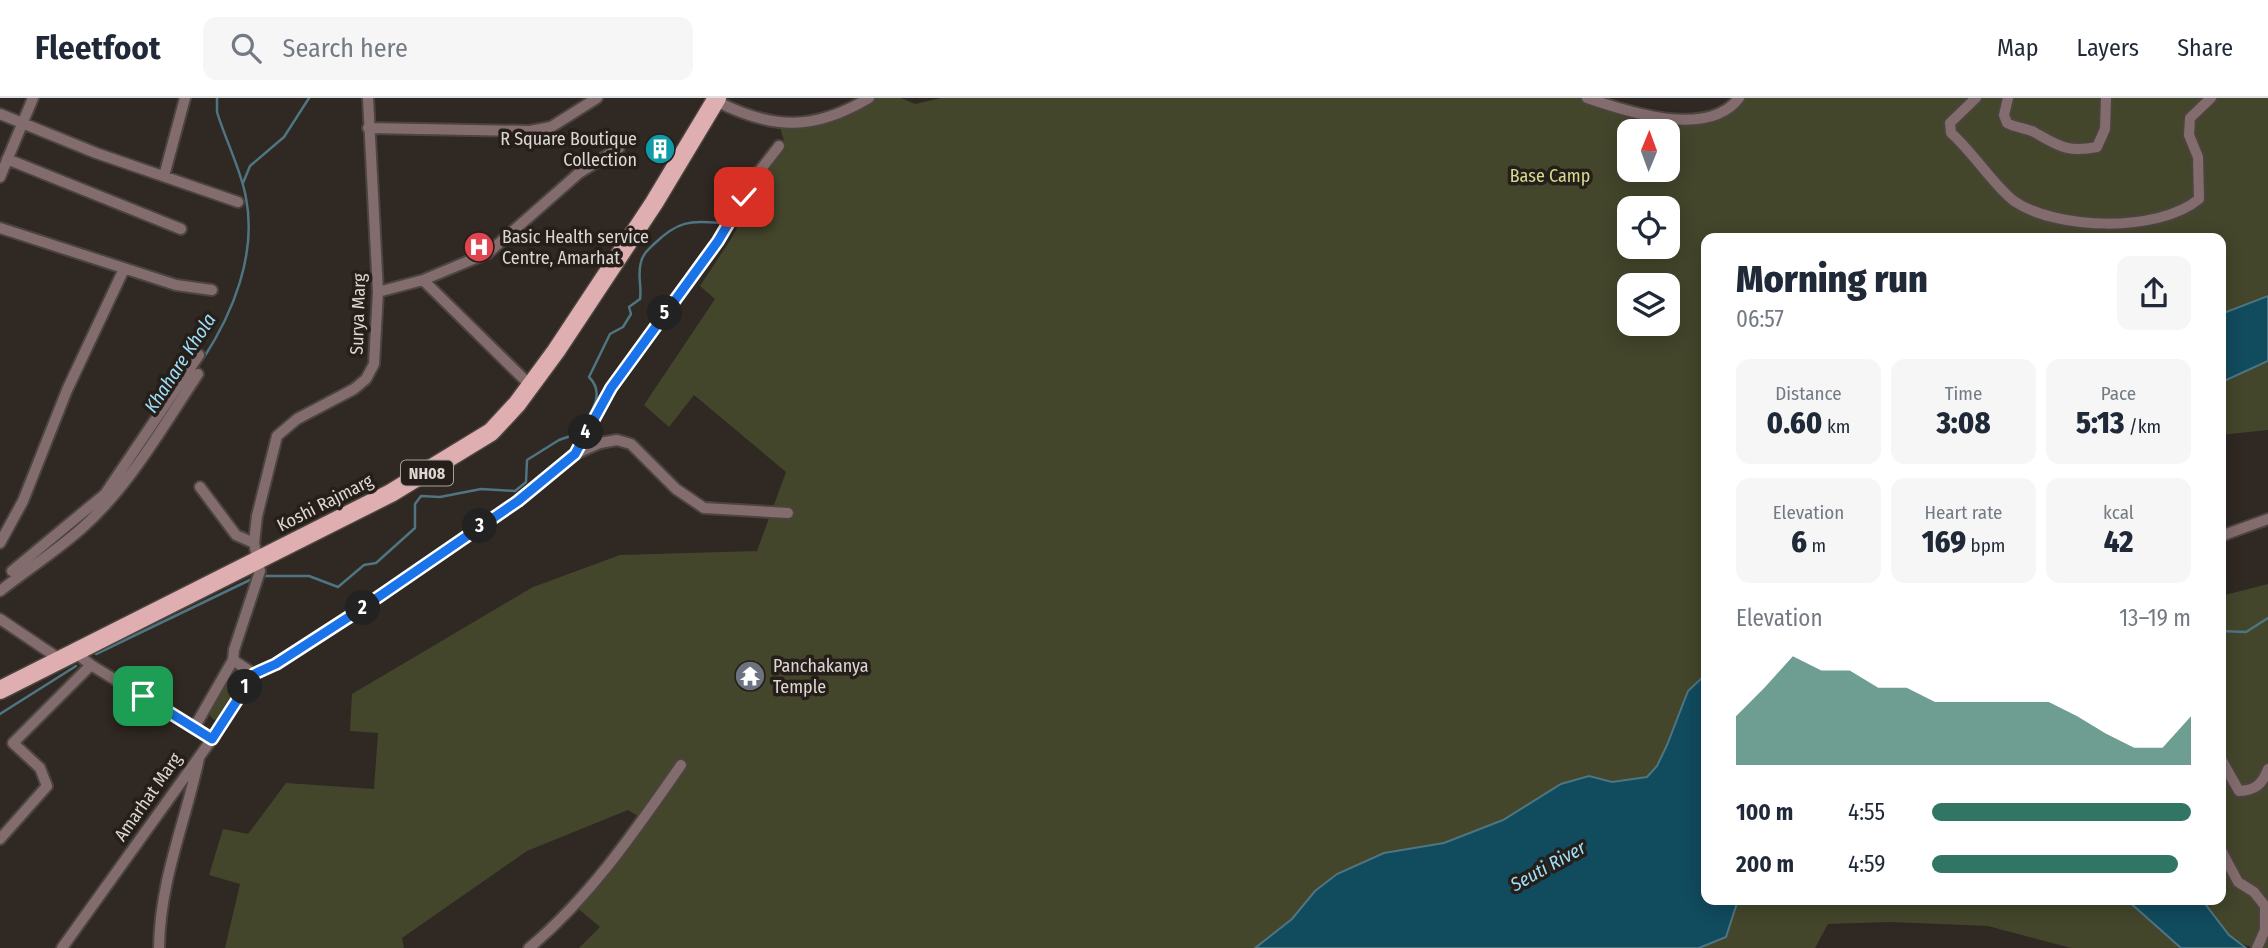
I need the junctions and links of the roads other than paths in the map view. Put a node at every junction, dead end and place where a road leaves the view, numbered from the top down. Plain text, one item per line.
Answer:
1 (33, 98) edge
2 (185, 98) edge
3 (368, 98) edge
4 (597, 98) edge
5 (869, 98) edge
6 (1587, 98) edge
7 (1739, 98) edge
8 (1976, 98) edge
9 (2008, 98) edge
10 (2106, 98) edge
11 (2211, 98) edge
12 (717, 99) edge
13 (0, 114) edge
14 (23, 123) junction
15 (368, 128) junction
16 (779, 146) dead end
17 (619, 148) dead end
18 (8, 159) junction
19 (164, 176) junction
20 (0, 177) edge
21 (238, 202) dead end
22 (0, 228) edge
23 (181, 229) dead end
24 (124, 269) junction
25 (423, 281) junction
26 (212, 290) dead end
27 (379, 292) junction
28 (199, 355) dead end
29 (198, 374) dead end
30 (531, 386) junction
31 (575, 454) junction
32 (200, 487) dead end
33 (92, 512) junction
34 (788, 513) dead end
35 (2268, 519) edge
36 (2226, 534) edge
37 (0, 543) edge
38 (254, 543) junction
39 (12, 571) dead end
40 (259, 571) junction
41 (0, 591) edge
42 (0, 619) edge
43 (68, 656) junction
44 (233, 660) junction
45 (91, 665) junction
46 (254, 674) junction
47 (0, 690) edge
48 (194, 728) junction
49 (212, 739) junction
50 (201, 752) junction
51 (681, 765) dead end
52 (2226, 768) edge
53 (2268, 769) edge
54 (0, 839) edge
55 (2226, 859) edge
56 (62, 948) edge
57 (159, 948) edge
58 (529, 948) edge
59 (2257, 948) edge

1 - 14 street
2 - 19 street
3 - 15 street, Surya Marg
4 - 15 street
5 - 12 street
6 - 7 street
8 - 11 street
9 - 10 street
12 - 30 main road, Koshi Rajmarg / NH08
13 - 14 street
14 - 18 street
14 - 19 street
15 - 27 street, Surya Marg
16 - 31 street
17 - 25 street
18 - 20 street
18 - 23 street
19 - 21 street
22 - 24 street
24 - 26 street
24 - 37 street
25 - 27 street
25 - 30 street
27 - 38 street, Surya Marg
28 - 33 street
29 - 33 street
30 - 40 main road, Koshi Rajmarg / NH08
31 - 34 street
31 - 46 street
32 - 38 street
33 - 39 street
33 - 41 street
35 - 36 street
38 - 40 street, Surya Marg
40 - 43 main road, Koshi Rajmarg / NH08
40 - 44 street
42 - 43 street
43 - 45 street
43 - 47 main road, Koshi Rajmarg / NH08
44 - 46 street
44 - 48 street
45 - 48 street
45 - 54 street
46 - 49 street, Amarhat Marg
48 - 49 street
49 - 50 street, Amarhat Marg
50 - 56 street, Amarhat Marg
50 - 57 street
51 - 58 street
52 - 53 street
55 - 59 street

